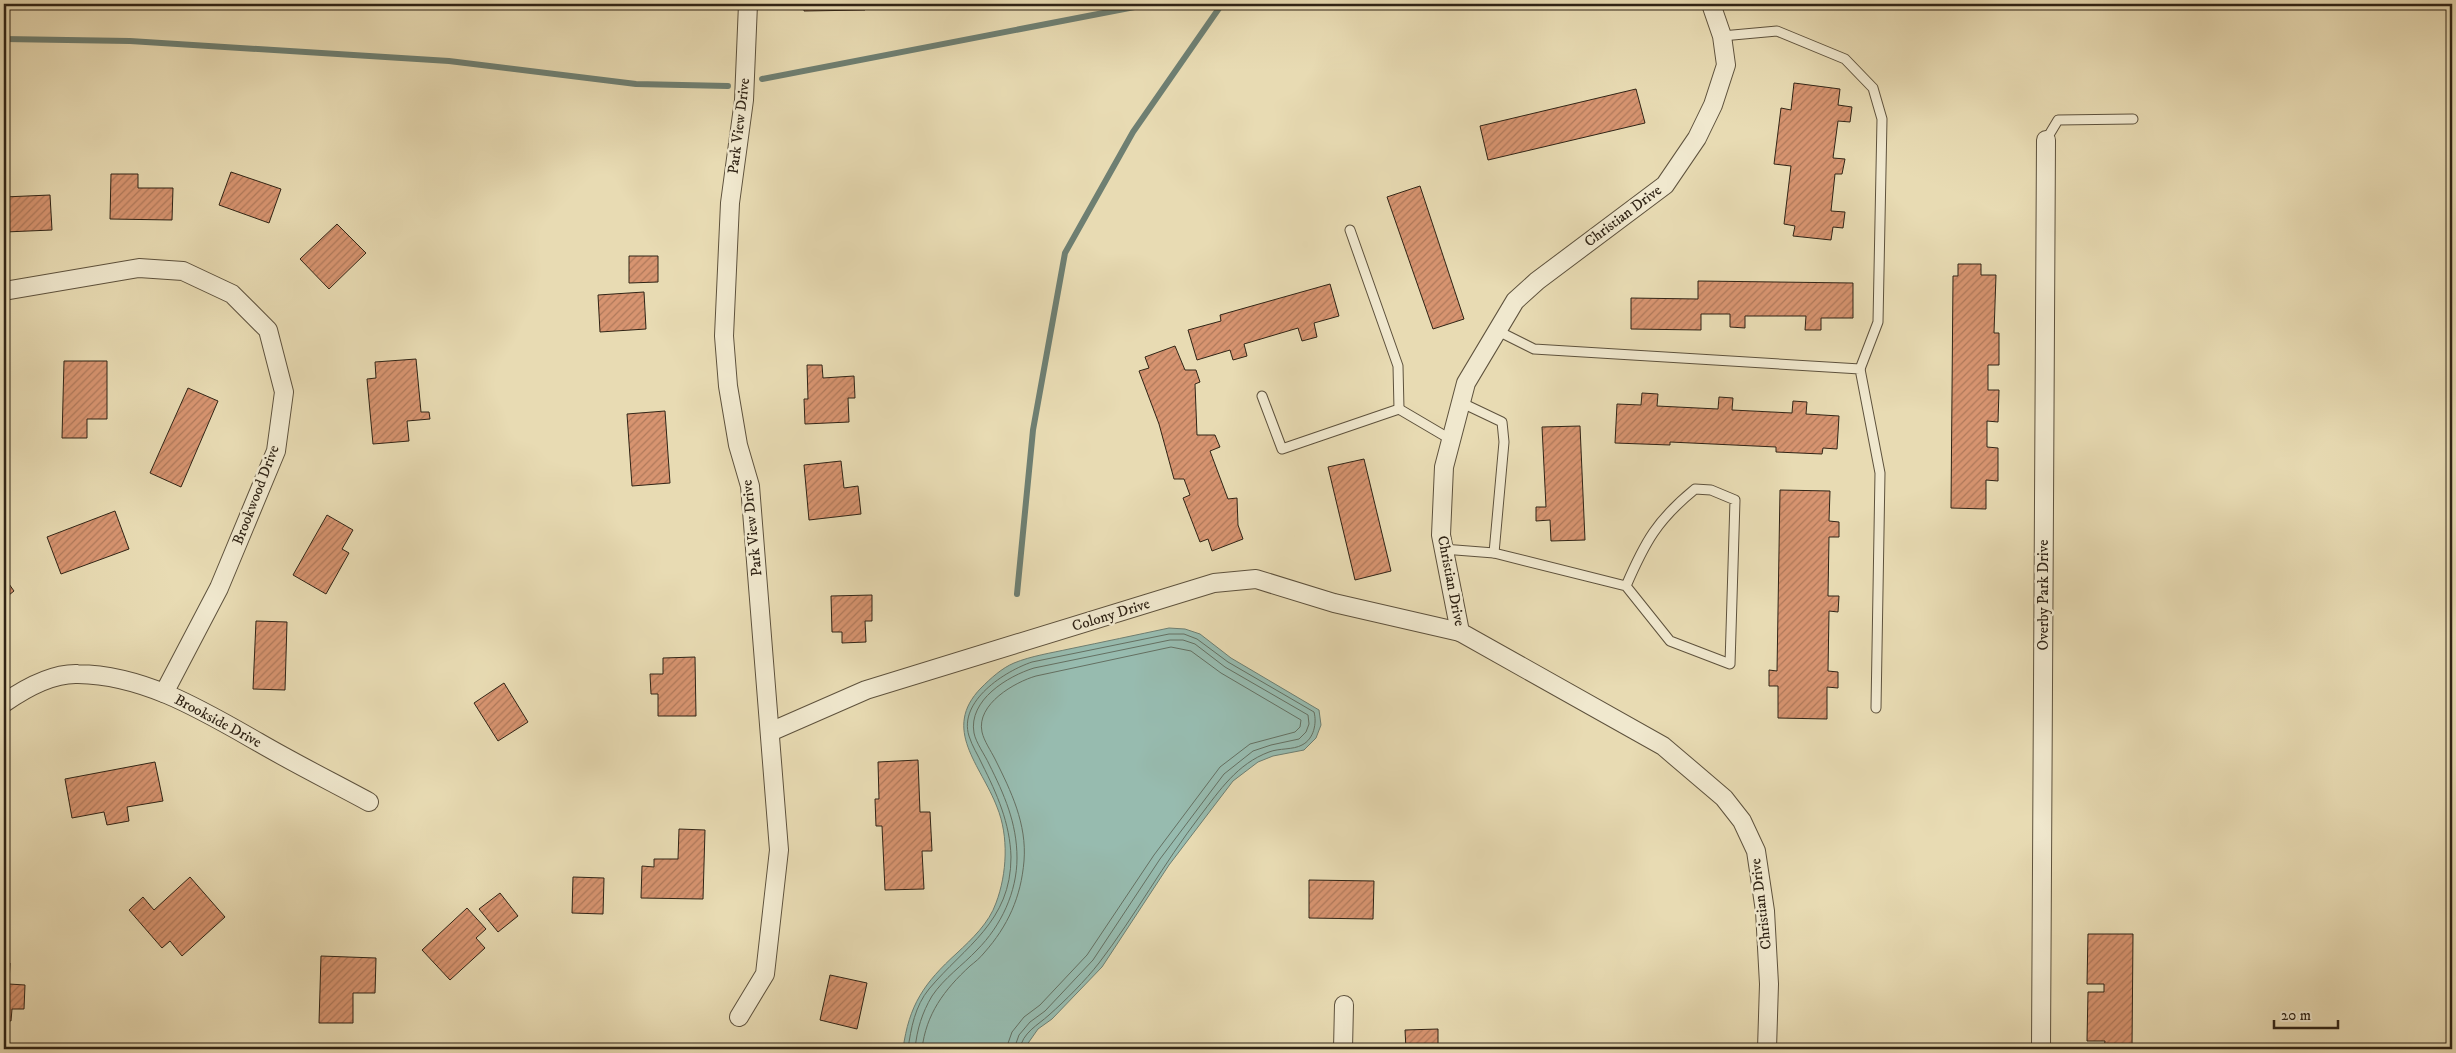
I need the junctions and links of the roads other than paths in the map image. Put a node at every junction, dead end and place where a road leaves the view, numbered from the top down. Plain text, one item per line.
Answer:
1 (748, 4) edge
2 (1710, 4) edge
3 (1722, 36) junction
4 (2132, 119) dead end
5 (2046, 140) joint
6 (1350, 230) dead end
7 (4, 291) edge
8 (1496, 330) junction
9 (1860, 369) junction
10 (1262, 396) dead end
11 (1460, 402) junction
12 (1399, 409) junction
13 (1450, 439) junction
14 (1443, 549) junction
15 (1494, 553) junction
16 (1626, 586) junction
17 (1460, 632) junction
18 (164, 692) junction
19 (4, 703) edge
20 (1876, 708) dead end
21 (770, 732) junction
22 (369, 802) dead end
23 (1344, 1005) dead end
24 (739, 1017) dead end
25 (1343, 1049) edge
26 (1767, 1049) edge
27 (2041, 1049) edge

1 - 21 street, Park View Drive
2 - 3 street, Christian Drive
3 - 8 street, Christian Drive
3 - 9 lane
4 - 5 lane
5 - 27 street, Overby Park Drive
6 - 12 lane
7 - 18 street, Brookwood Drive
8 - 9 lane
8 - 11 street, Christian Drive
9 - 20 lane
10 - 12 lane
11 - 13 street, Christian Drive
11 - 15 lane
12 - 13 lane
13 - 14 street, Christian Drive
14 - 15 lane
14 - 17 street, Christian Drive
15 - 16 lane
16 - 16 lane
17 - 21 street, Colony Drive
17 - 26 street, Christian Drive
18 - 19 street, Brookside Drive
18 - 22 street, Brookside Drive
21 - 24 street, Park View Drive
23 - 25 street

